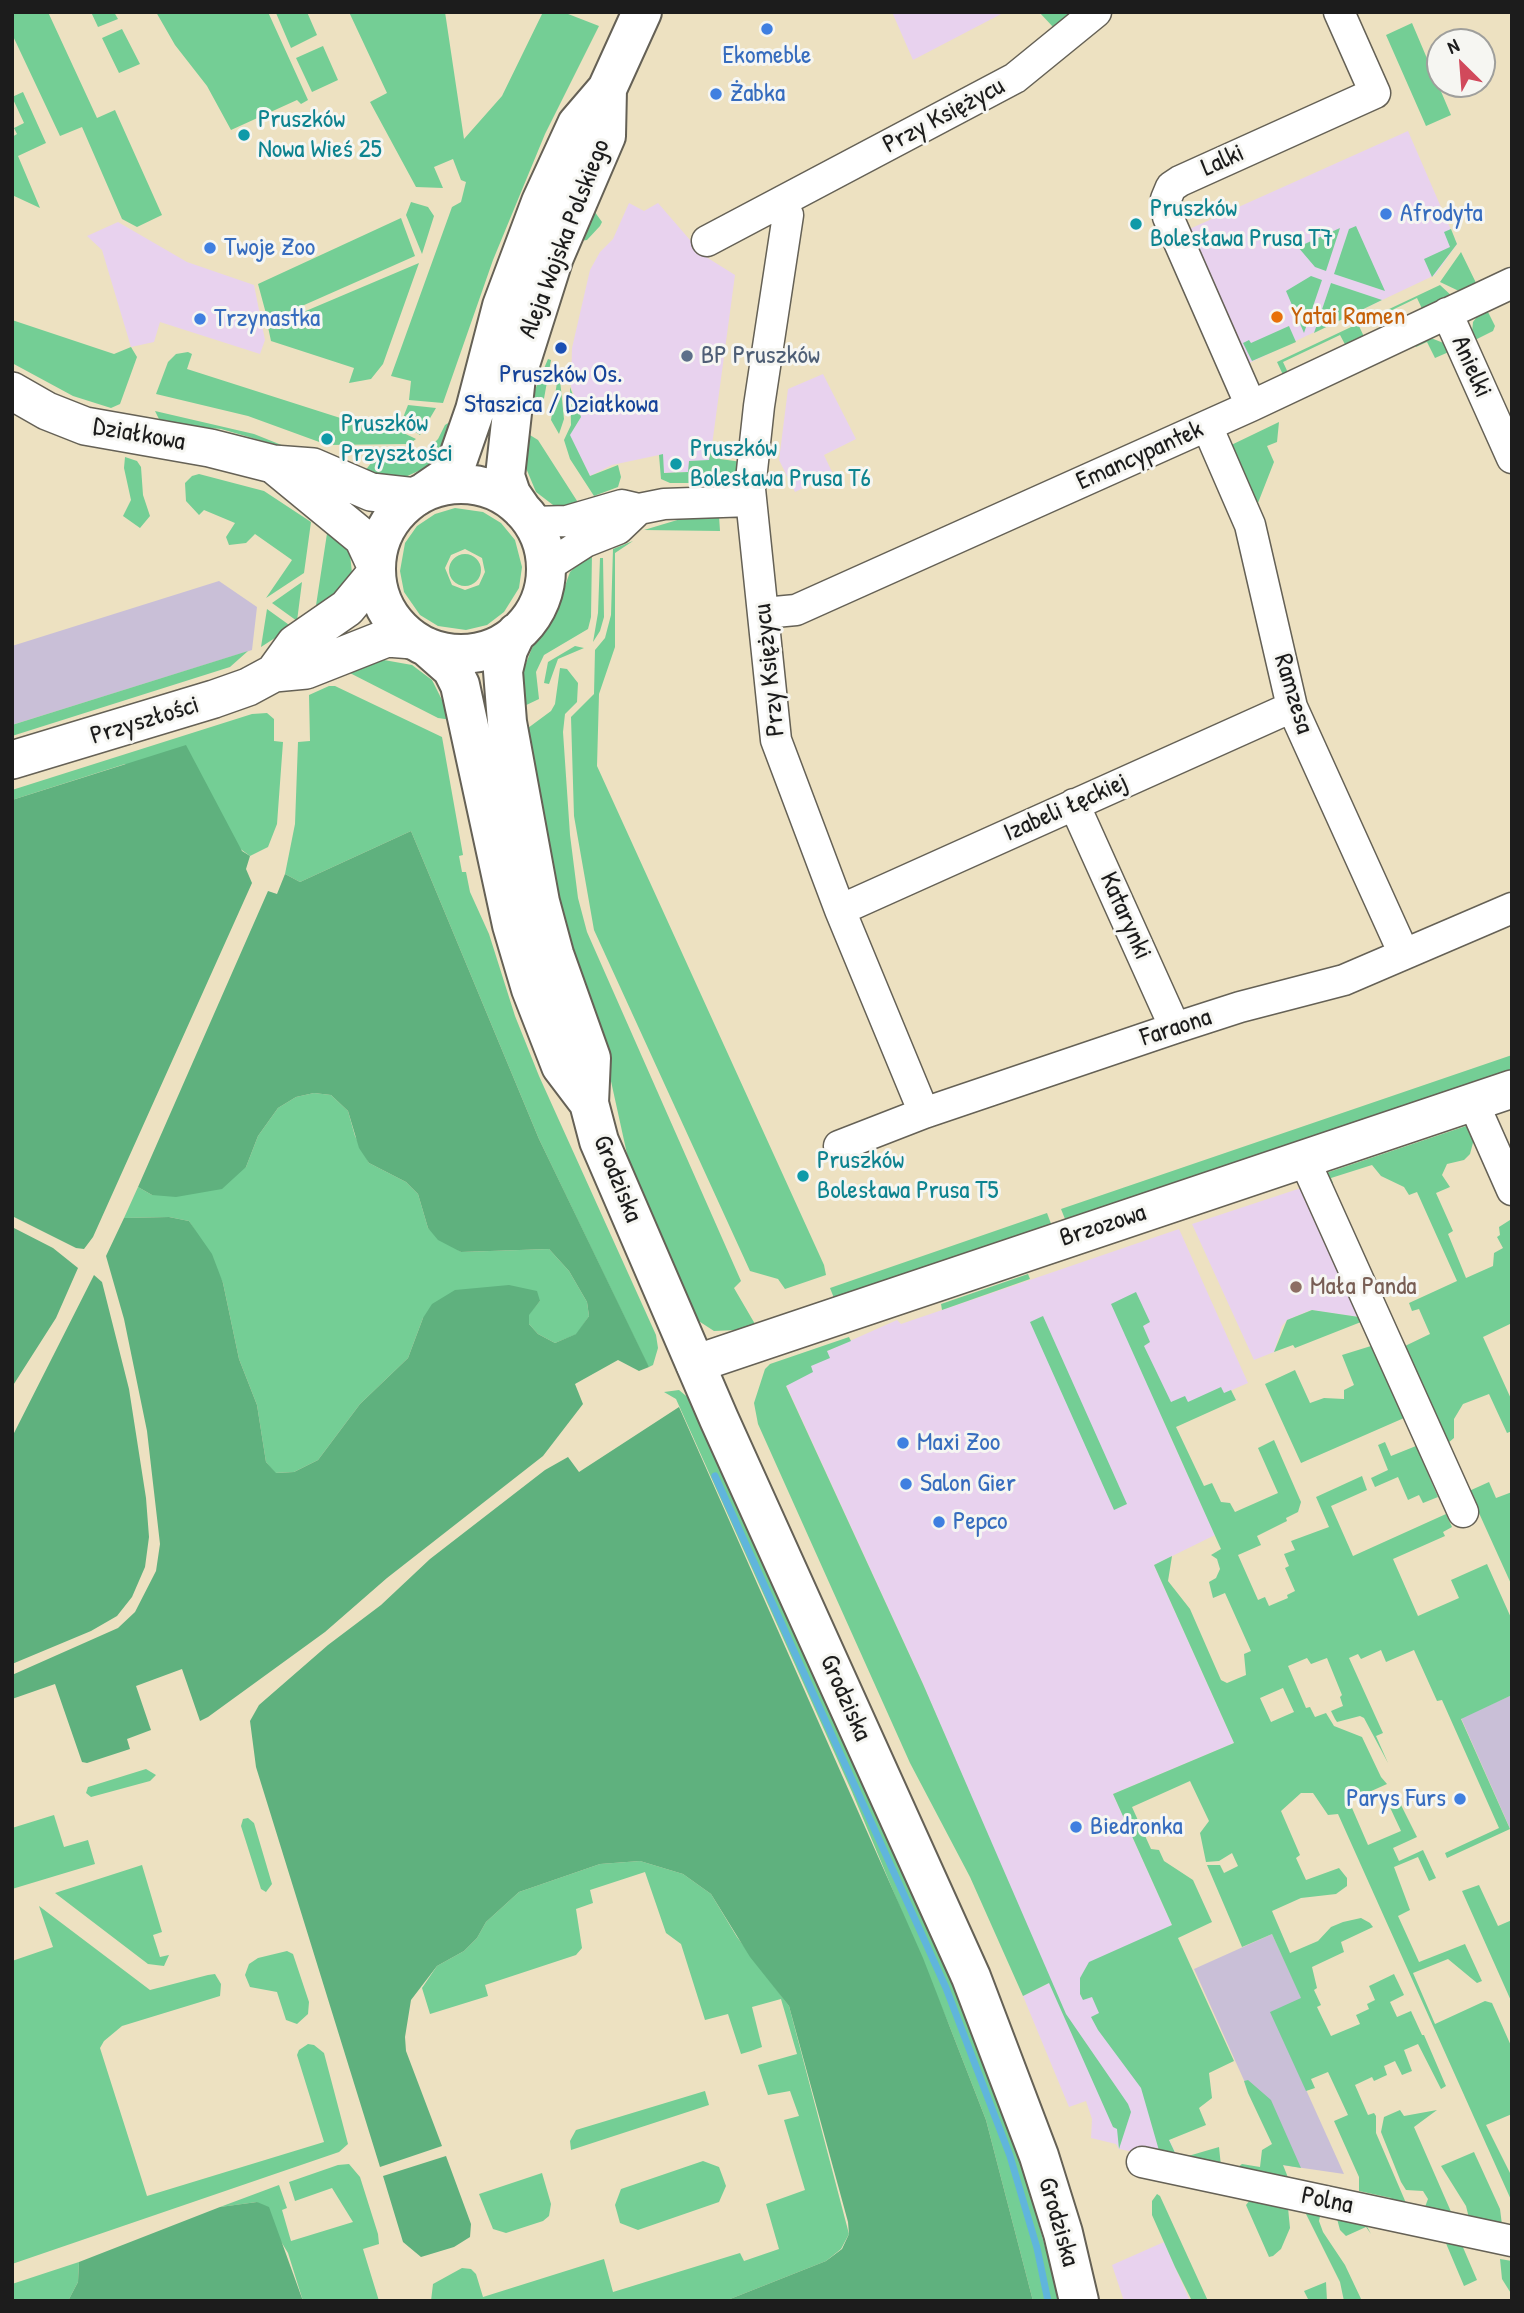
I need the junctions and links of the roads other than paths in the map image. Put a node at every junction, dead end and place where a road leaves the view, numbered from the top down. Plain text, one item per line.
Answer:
1 (642, 12) edge
2 (1096, 12) edge
3 (1339, 12) edge
4 (607, 89) junction
5 (782, 203) junction
6 (708, 241) dead end
7 (1512, 283) edge
8 (1447, 313) junction
9 (12, 391) edge
10 (1251, 406) junction
11 (1207, 426) junction
12 (1512, 458) edge
13 (273, 464) junction
14 (421, 494) junction
15 (751, 501) junction
16 (639, 509) junction
17 (527, 516) junction
18 (546, 567) junction
19 (376, 569) junction
20 (764, 613) junction
21 (516, 633) junction
22 (420, 644) junction
23 (274, 674) junction
24 (1292, 707) junction
25 (12, 761) edge
26 (1074, 804) junction
27 (1512, 908) edge
28 (840, 910) junction
29 (1404, 954) junction
30 (1175, 1028) junction
31 (1512, 1089) edge
32 (1473, 1102) junction
33 (589, 1103) junction
34 (924, 1114) junction
35 (839, 1146) dead end
36 (1304, 1159) junction
37 (1512, 1190) edge
38 (695, 1364) junction
39 (1463, 1512) dead end
40 (1142, 2162) dead end
41 (1512, 2241) edge
42 (1079, 2301) edge

1 - 4 main road, Aleja Wojska Polskiego
2 - 5 street, Przy Księżycu
3 - 10 street, Lalki
4 - 14 main road, Aleja Wojska Polskiego
4 - 17 main road, Aleja Wojska Polskiego
5 - 6 street, Przy Księżycu
5 - 15 street, Przy Księżycu
7 - 8 street, Emancypantek
8 - 10 street, Emancypantek
8 - 12 street, Anielki
9 - 13 street, Działkowa
10 - 11 street, Emancypantek
11 - 20 street, Emancypantek
11 - 24 street, Ramzesa
13 - 14 street, Działkowa
13 - 19 street, Działkowa
14 - 17 main road
14 - 19 main road
15 - 16 street
15 - 20 street, Przy Księżycu
16 - 17 street
16 - 18 street
17 - 18 main road
18 - 21 main road
19 - 22 main road
19 - 23 street, Przyszłości
20 - 28 street, Przy Księżycu
21 - 22 main road
21 - 33 main road, Grodziska
22 - 23 street, Przyszłości
22 - 33 main road, Grodziska
23 - 25 street, Przyszłości
24 - 26 street, Izabeli Łęckiej
24 - 29 street, Ramzesa
26 - 28 street, Izabeli Łęckiej
26 - 30 street, Katarynki
27 - 29 street, Faraona
28 - 34 street, Przy Księżycu
29 - 30 street, Faraona
30 - 34 street, Faraona
31 - 32 street, Brzozowa
32 - 36 street, Brzozowa
32 - 37 street
33 - 38 main road, Grodziska
34 - 35 street, Faraona
36 - 38 street, Brzozowa
36 - 39 street
38 - 42 main road, Grodziska
40 - 41 street, Polna

